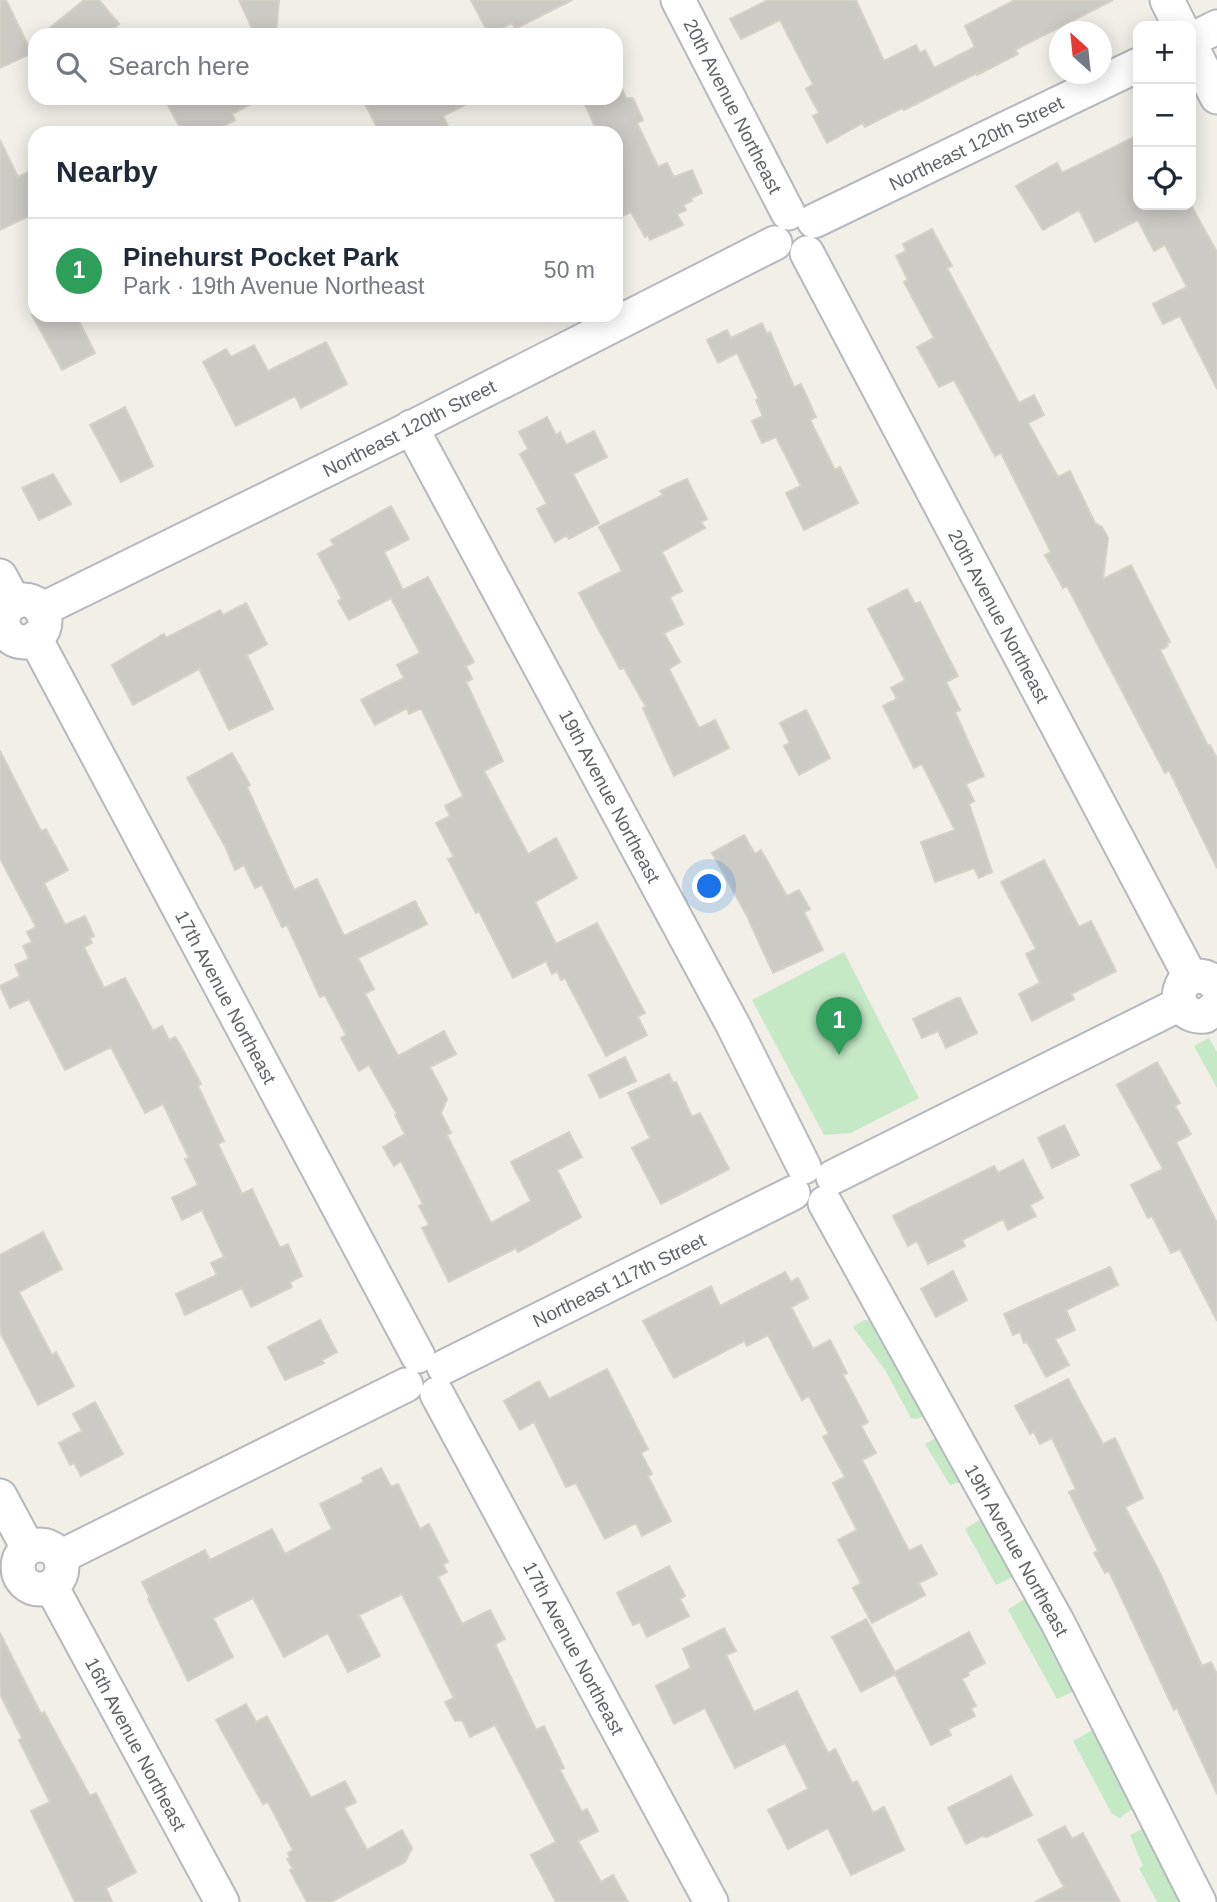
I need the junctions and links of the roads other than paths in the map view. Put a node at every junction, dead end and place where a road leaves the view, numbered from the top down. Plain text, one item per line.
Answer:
1 (678, 0) edge
2 (1167, 0) edge
3 (1178, 21) edge
4 (1217, 27) edge
5 (1196, 38) edge
6 (1196, 56) edge
7 (1133, 67) edge
8 (1217, 97) edge
9 (801, 217) junction
10 (775, 243) junction
11 (807, 253) junction
12 (623, 320) edge
13 (619, 322) edge
14 (411, 427) junction
15 (16, 615) edge
16 (1208, 999) edge
17 (814, 1185) junction
18 (426, 1376) junction
19 (0, 1496) edge
20 (15, 1568) edge
21 (55, 1571) junction
22 (222, 1902) edge
23 (710, 1902) edge
24 (1199, 1902) edge

1 - 9 street, 20th Avenue Northeast
2 - 3 street
4 - 5 street
6 - 8 street
7 - 9 street, Northeast 120th Street
9 - 10 street
9 - 11 street
10 - 11 street
10 - 12 street, Northeast 120th Street
11 - 16 street, 20th Avenue Northeast
13 - 14 street, Northeast 120th Street
14 - 15 street, Northeast 120th Street
14 - 17 street, 19th Avenue Northeast
15 - 18 street, 17th Avenue Northeast
16 - 17 street, Northeast 117th Street
17 - 18 street, Northeast 117th Street
17 - 24 street, 19th Avenue Northeast
18 - 21 street, Northeast 117th Street
18 - 23 street, 17th Avenue Northeast
19 - 20 street
20 - 21 street
21 - 22 street, 16th Avenue Northeast

